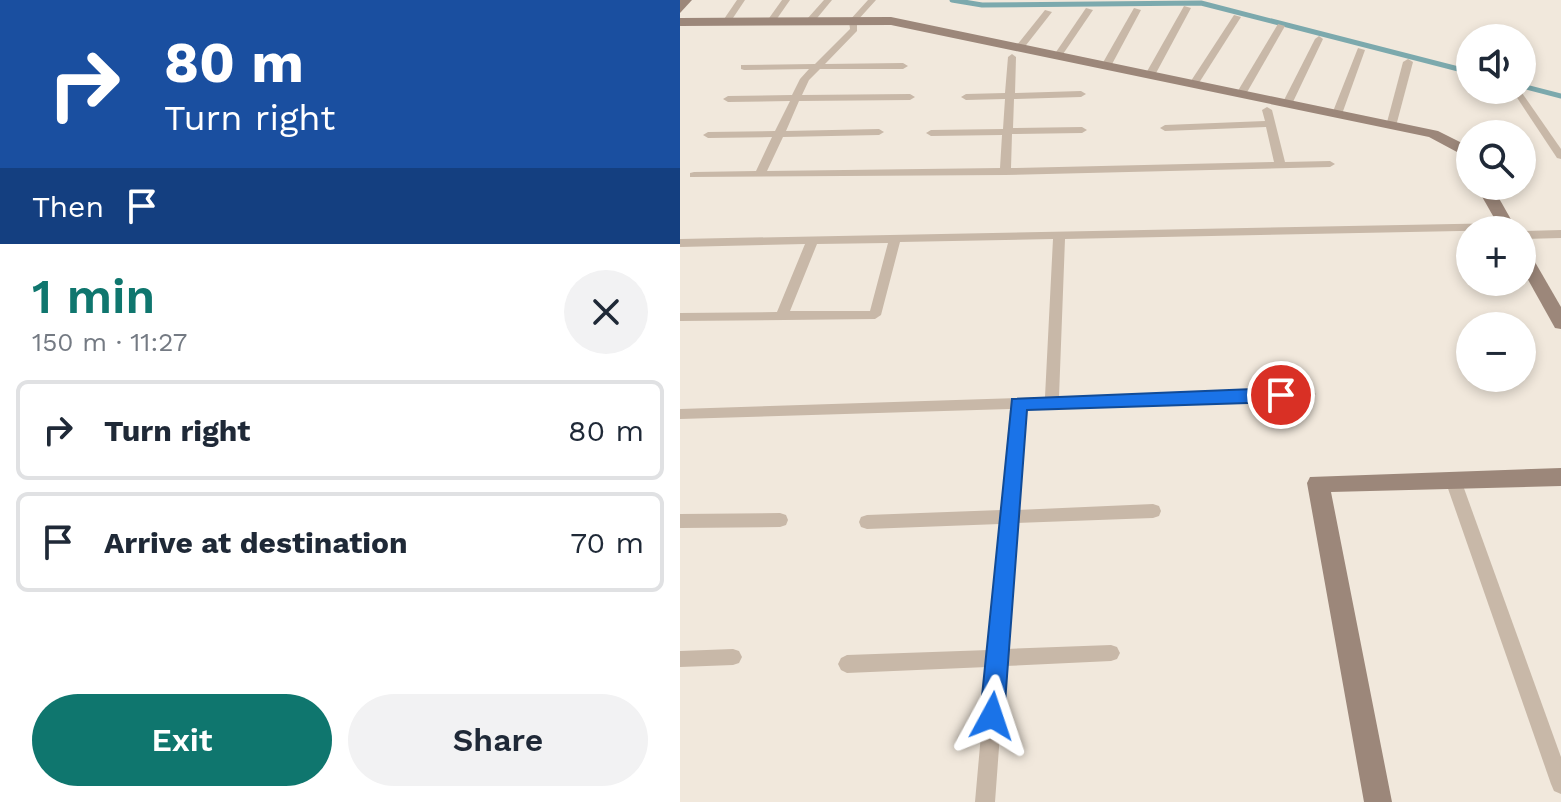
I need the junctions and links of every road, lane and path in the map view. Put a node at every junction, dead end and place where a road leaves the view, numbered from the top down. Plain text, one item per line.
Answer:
1 (686, 0) edge
2 (741, 0) edge
3 (786, 0) edge
4 (828, 0) edge
5 (872, 0) edge
6 (1187, 8) dead end
7 (680, 9) edge
8 (1089, 10) dead end
9 (1137, 10) dead end
10 (1048, 12) dead end
11 (1237, 17) dead end
12 (771, 21) junction
13 (810, 21) junction
14 (680, 22) edge
15 (726, 22) junction
16 (854, 25) junction
17 (1281, 26) dead end
18 (680, 31) edge
19 (1319, 39) dead end
20 (1361, 50) dead end
21 (1016, 52) junction
22 (1058, 55) junction
23 (1408, 62) dead end
24 (817, 66) junction
25 (903, 66) dead end
26 (1106, 66) junction
27 (744, 67) dead end
28 (1150, 75) junction
29 (1194, 84) junction
30 (1081, 94) dead end
31 (1241, 94) junction
32 (1010, 96) junction
33 (910, 97) dead end
34 (966, 97) dead end
35 (796, 98) junction
36 (728, 99) dead end
37 (1287, 104) junction
38 (1525, 104) edge
39 (1337, 114) junction
40 (1269, 117) junction
41 (1391, 126) junction
42 (1165, 128) dead end
43 (1082, 130) dead end
44 (879, 132) dead end
45 (1008, 132) junction
46 (931, 133) dead end
47 (779, 134) junction
48 (708, 135) dead end
49 (1456, 149) edge
50 (1456, 152) edge
51 (1561, 156) edge
52 (1330, 164) dead end
53 (1280, 165) junction
54 (1005, 172) junction
55 (760, 174) junction
56 (694, 175) dead end
57 (1456, 232) edge
58 (1536, 232) edge
59 (1561, 234) edge
60 (1059, 236) junction
61 (895, 239) junction
62 (813, 240) junction
63 (680, 243) edge
64 (1536, 279) edge
65 (782, 316) junction
66 (680, 317) edge
67 (1561, 323) edge
68 (1309, 394) dead end
69 (1052, 402) junction
70 (1018, 403) junction
71 (680, 414) edge
72 (1561, 477) edge
73 (1453, 480) junction
74 (1153, 511) dead end
75 (1009, 517) junction
76 (780, 520) dead end
77 (680, 521) edge
78 (867, 522) dead end
79 (1111, 653) dead end
80 (733, 657) dead end
81 (997, 658) junction
82 (680, 659) edge
83 (847, 664) dead end
84 (1561, 784) edge
85 (985, 802) edge
86 (1378, 802) edge

1 - 7 street
2 - 15 lane
3 - 12 lane
4 - 13 lane
5 - 16 lane
6 - 28 lane
8 - 22 lane
9 - 26 lane
10 - 21 lane
11 - 29 lane
12 - 13 street
12 - 15 street
13 - 16 street
14 - 15 street
16 - 18 street
16 - 21 street
16 - 24 lane
17 - 31 lane
19 - 37 lane
20 - 39 lane
21 - 22 street
21 - 32 lane
21 - 40 street
22 - 26 street
23 - 41 lane
24 - 25 lane
24 - 27 lane
24 - 35 lane
26 - 28 street
28 - 29 street
29 - 31 street
30 - 32 lane
31 - 37 street
32 - 34 lane
32 - 45 lane
33 - 35 lane
35 - 36 lane
35 - 47 lane
37 - 39 street
38 - 51 lane
39 - 41 street
40 - 42 lane
40 - 50 street
40 - 53 lane
41 - 49 street
43 - 45 lane
44 - 47 lane
45 - 46 lane
45 - 54 lane
47 - 48 lane
47 - 55 lane
52 - 53 lane
53 - 54 lane
54 - 55 lane
55 - 56 lane
57 - 60 lane
58 - 59 lane
60 - 61 lane
60 - 69 lane
61 - 62 lane
61 - 65 lane
62 - 63 lane
62 - 65 lane
64 - 67 street
65 - 66 lane
68 - 69 lane
69 - 70 lane
70 - 71 lane
70 - 75 lane
72 - 73 street
73 - 84 lane
73 - 86 street
74 - 75 lane
75 - 78 lane
75 - 81 lane
76 - 77 lane
79 - 81 lane
80 - 82 lane
81 - 83 lane
81 - 85 lane

